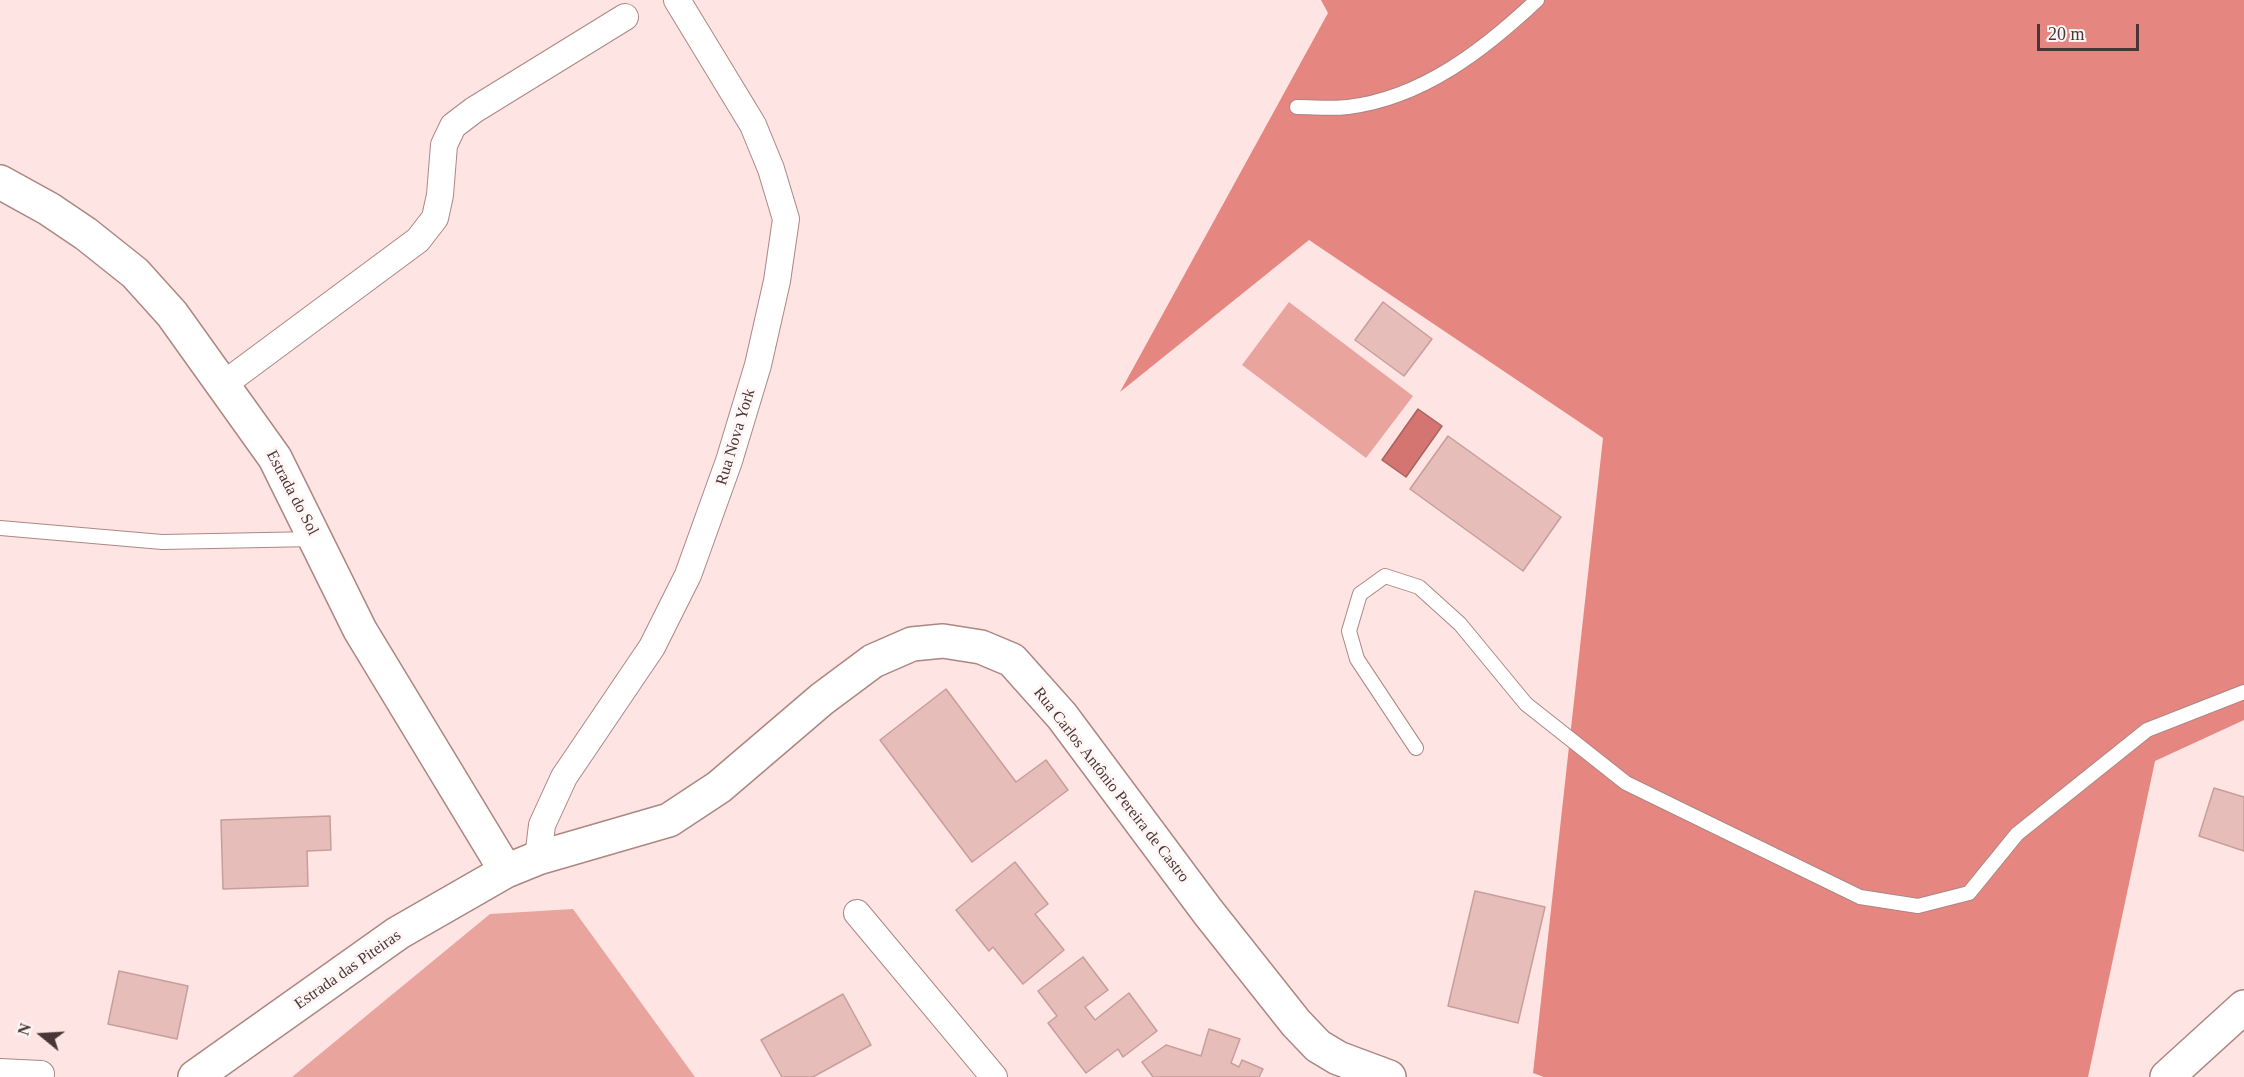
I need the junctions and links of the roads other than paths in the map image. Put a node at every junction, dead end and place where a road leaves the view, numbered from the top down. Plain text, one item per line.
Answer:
1 (677, 0) edge
2 (1537, 0) edge
3 (625, 17) dead end
4 (1297, 107) dead end
5 (0, 182) edge
6 (224, 384) junction
7 (0, 528) edge
8 (317, 539) junction
9 (2244, 692) edge
10 (1416, 748) dead end
11 (538, 858) junction
12 (506, 871) junction
13 (857, 913) dead end
14 (2244, 1007) edge
15 (0, 1072) edge
16 (41, 1074) dead end
17 (195, 1077) edge
18 (994, 1077) edge
19 (1389, 1077) edge
20 (2167, 1077) edge

1 - 11 street, Rua Nova York
2 - 4 lane
3 - 6 street
5 - 6 street, Estrada do Sol
6 - 8 street, Estrada do Sol
7 - 8 lane
8 - 12 street, Estrada do Sol
9 - 10 lane
11 - 12 street, Rua Carlos Antônio Pereira de Castro
11 - 19 street, Rua Carlos Antônio Pereira de Castro
12 - 17 street, Estrada das Piteiras
13 - 18 street
14 - 20 street
15 - 16 street

